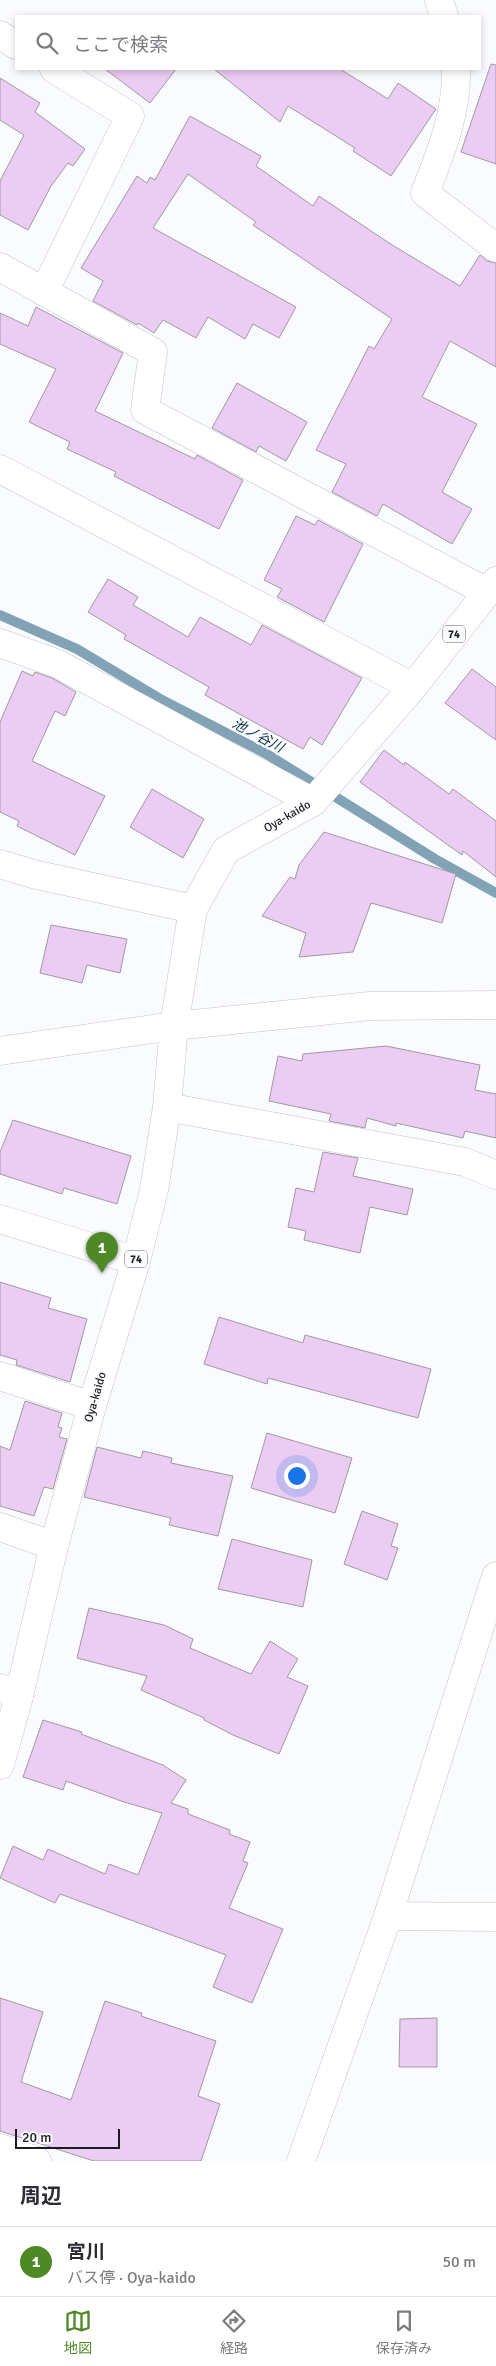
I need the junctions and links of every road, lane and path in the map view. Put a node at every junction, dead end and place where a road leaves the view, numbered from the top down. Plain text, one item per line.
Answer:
1 (440, 0) edge
2 (444, 15) edge
3 (0, 35) edge
4 (15, 44) edge
5 (56, 70) edge
6 (456, 70) edge
7 (496, 248) edge
8 (0, 267) edge
9 (44, 292) junction
10 (0, 469) edge
11 (492, 586) edge
12 (0, 643) edge
13 (413, 687) junction
14 (314, 801) junction
15 (0, 864) edge
16 (193, 909) junction
17 (496, 1005) edge
18 (174, 1026) junction
19 (0, 1051) edge
20 (167, 1107) junction
21 (496, 1175) edge
22 (0, 1219) edge
23 (136, 1261) junction
24 (0, 1376) edge
25 (92, 1406) junction
26 (0, 1527) edge
27 (54, 1546) junction
28 (496, 1576) edge
29 (10, 1692) edge
30 (0, 1765) edge
31 (388, 1916) junction
32 (496, 1917) edge
33 (0, 2148) edge
34 (37, 2161) edge
35 (301, 2161) edge

1 - 2 street
3 - 4 street
5 - 9 street
6 - 7 street
8 - 9 street
9 - 11 street
10 - 13 street
11 - 13 street, Oya-kaido / 74
12 - 14 street
13 - 14 street, Oya-kaido / 74
14 - 16 street, Oya-kaido / 74
15 - 16 street
16 - 18 street, Oya-kaido / 74
17 - 18 street
18 - 19 street
18 - 20 street, Oya-kaido / 74
20 - 21 street
20 - 23 street, Oya-kaido / 74
22 - 23 street
23 - 25 street, Oya-kaido / 74
24 - 25 street
25 - 27 street, Oya-kaido / 74
26 - 27 street
27 - 29 street, Oya-kaido / 74
28 - 31 street
29 - 30 street, Oya-kaido / 74
31 - 32 street
31 - 35 street
33 - 34 street

